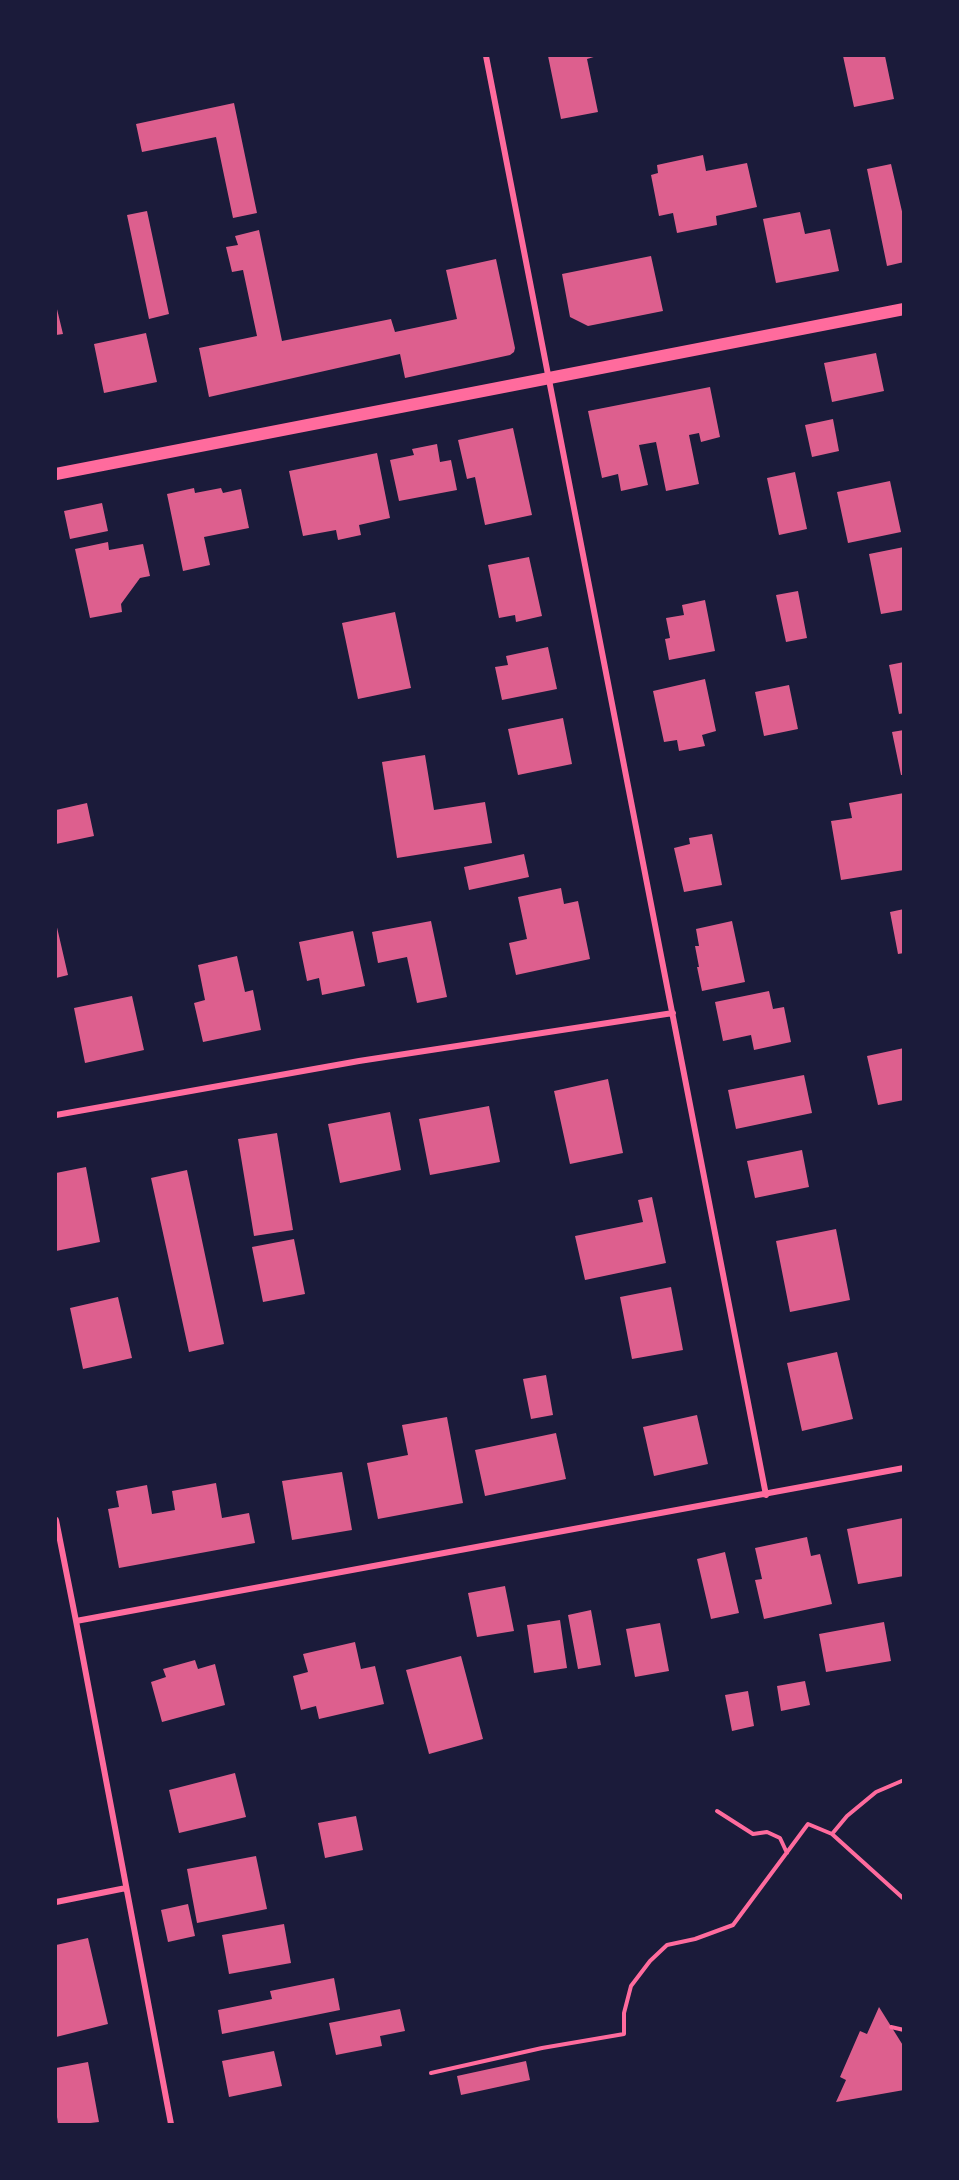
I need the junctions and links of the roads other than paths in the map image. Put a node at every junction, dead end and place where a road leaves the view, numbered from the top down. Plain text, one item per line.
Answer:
1 (486, 56) edge
2 (903, 309) edge
3 (549, 378) junction
4 (56, 474) edge
5 (673, 1013) junction
6 (56, 1115) edge
7 (903, 1468) edge
8 (766, 1495) junction
9 (56, 1520) edge
10 (76, 1621) junction
11 (126, 1888) junction
12 (56, 1902) edge
13 (171, 2124) edge

1 - 3 street
2 - 3 main road
3 - 4 main road
3 - 5 street
5 - 6 street
5 - 8 street
7 - 8 street
8 - 10 street
9 - 10 street
10 - 11 street
11 - 12 street
11 - 13 street

